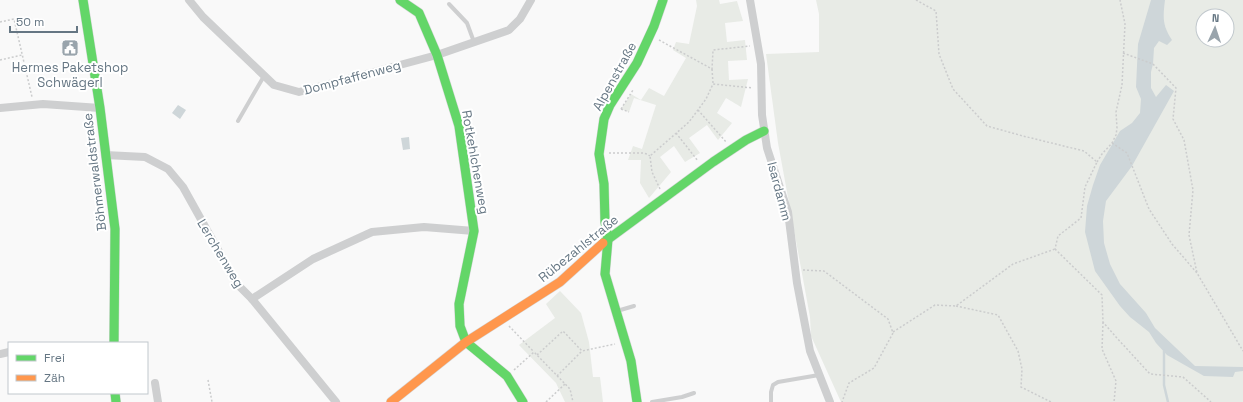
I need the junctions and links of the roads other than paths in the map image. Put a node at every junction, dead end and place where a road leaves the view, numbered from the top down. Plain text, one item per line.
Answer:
1 (83, 0) edge
2 (189, 0) edge
3 (400, 0) edge
4 (531, 0) edge
5 (663, 0) edge
6 (750, 0) edge
7 (449, 4) dead end
8 (474, 42) junction
9 (437, 55) junction
10 (264, 76) junction
11 (0, 108) edge
12 (100, 108) junction
13 (238, 121) dead end
14 (764, 131) junction
15 (105, 155) junction
16 (474, 231) junction
17 (608, 239) junction
18 (252, 299) junction
19 (634, 306) dead end
20 (617, 311) junction
21 (114, 342) edge
22 (466, 342) junction
23 (820, 375) junction
24 (155, 383) dead end
25 (694, 393) dead end
26 (158, 402) edge
27 (336, 402) edge
28 (391, 402) edge
29 (523, 402) edge
30 (637, 402) edge
31 (652, 402) edge
32 (771, 402) edge
33 (830, 402) edge

1 - 12 street, Böhmerwaldstraße
2 - 10 street, Dompfaffenweg
3 - 9 street, Rotkehlchenweg
4 - 8 street, Dompfaffenweg
5 - 17 street, Alpenstraße
6 - 14 street, Isardamm
7 - 8 lane
8 - 9 street, Dompfaffenweg
9 - 10 street, Dompfaffenweg
9 - 16 street, Rotkehlchenweg
10 - 13 lane
11 - 12 street
12 - 15 street, Böhmerwaldstraße
14 - 17 street, Rübezahlstraße
14 - 23 street, Isardamm
15 - 18 street, Lerchenweg
15 - 21 street, Böhmerwaldstraße
16 - 18 street
16 - 22 street, Rotkehlchenweg
17 - 20 street, Alpenstraße
17 - 22 street, Rübezahlstraße
18 - 27 street, Lerchenweg
19 - 20 lane
20 - 30 street, Alpenstraße
22 - 28 street, Rübezahlstraße
22 - 29 street
23 - 32 lane
23 - 33 street, Isardamm
24 - 26 street
25 - 31 lane

